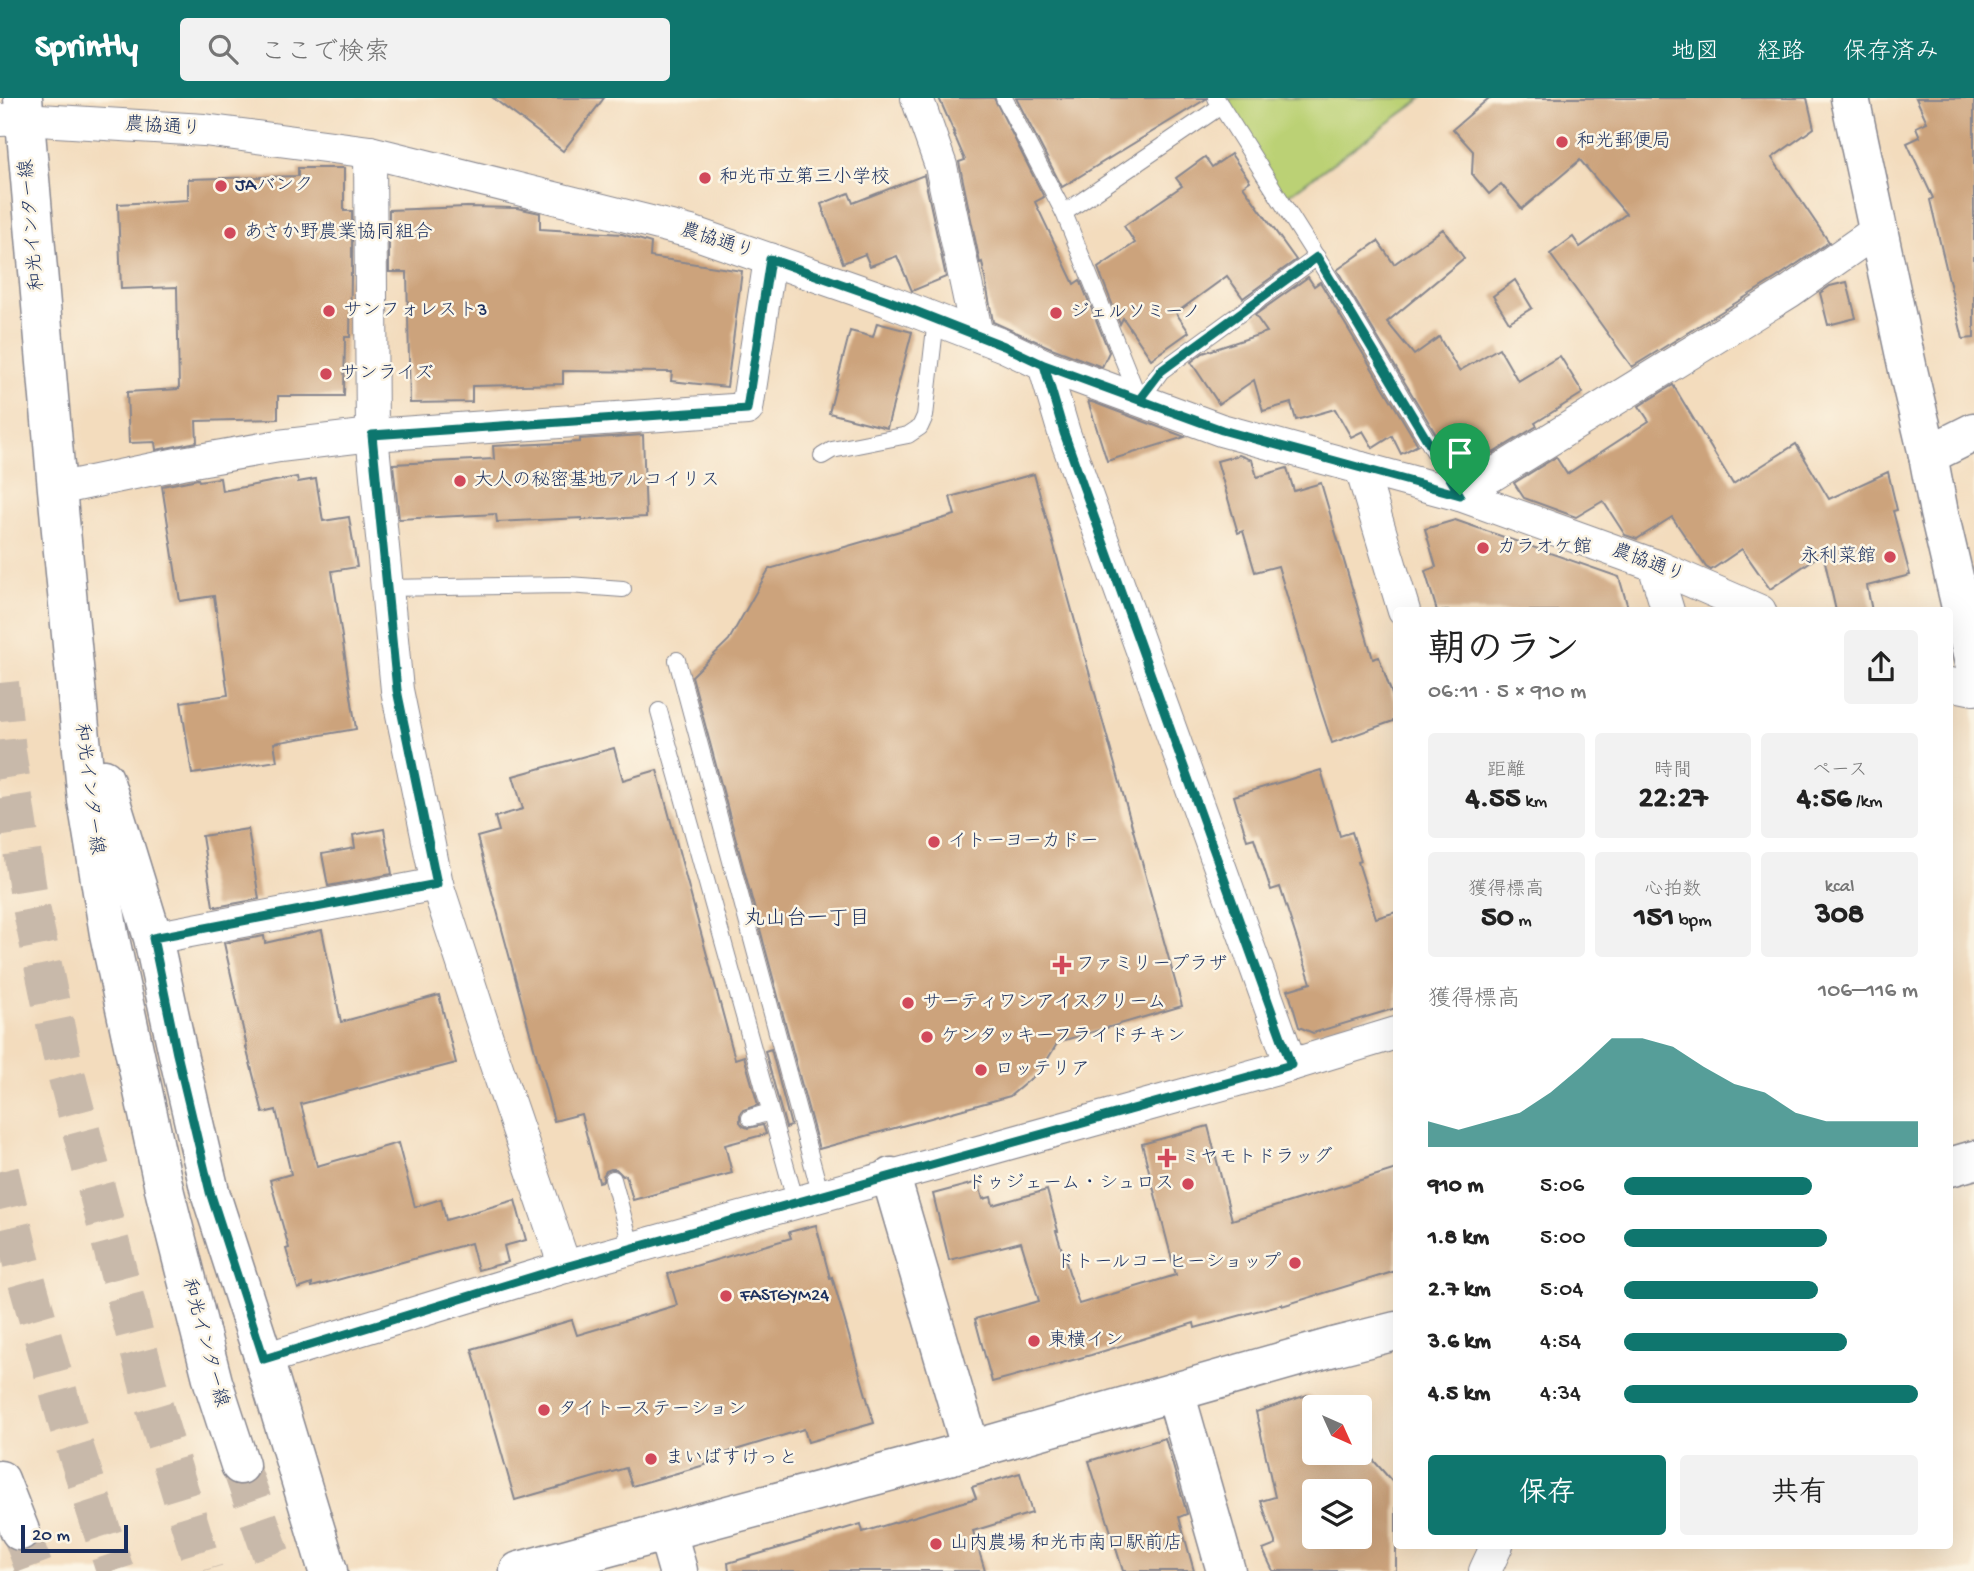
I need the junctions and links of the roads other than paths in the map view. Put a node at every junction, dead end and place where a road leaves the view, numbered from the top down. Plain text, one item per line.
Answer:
1 (917, 98) edge
2 (1004, 98) edge
3 (1850, 98) edge
4 (1218, 102) edge
5 (15, 112) edge
6 (370, 152) junction
7 (1064, 213) junction
8 (1878, 229) junction
9 (1317, 257) junction
10 (770, 259) junction
11 (936, 319) junction
12 (977, 335) junction
13 (1044, 365) junction
14 (1139, 400) junction
15 (1974, 432) edge
16 (372, 435) junction
17 (1928, 455) junction
18 (822, 456) dead end
19 (1361, 468) junction
20 (57, 489) junction
21 (1460, 495) junction
22 (1654, 565) junction
23 (386, 588) junction
24 (624, 589) dead end
25 (1403, 607) edge
26 (1667, 607) edge
27 (1751, 607) edge
28 (677, 660) dead end
29 (1974, 663) edge
30 (1953, 685) edge
31 (75, 687) junction
32 (1974, 689) edge
33 (659, 711) dead end
34 (437, 884) junction
35 (153, 938) junction
36 (1393, 1034) edge
37 (1291, 1065) junction
38 (770, 1112) junction
39 (750, 1118) dead end
40 (1974, 1160) edge
41 (1953, 1166) edge
42 (891, 1177) junction
43 (613, 1179) dead end
44 (809, 1199) junction
45 (632, 1248) junction
46 (565, 1267) junction
47 (1393, 1332) edge
48 (264, 1359) junction
49 (1175, 1392) junction
50 (971, 1450) junction
51 (240, 1465) tunnel mouth
52 (0, 1480) edge
53 (20, 1531) tunnel mouth
54 (667, 1532) junction
55 (1495, 1549) edge
56 (328, 1571) edge
57 (519, 1571) edge
58 (678, 1571) edge
59 (1226, 1571) edge
60 (1485, 1571) edge

1 - 12 street
2 - 7 lane
3 - 8 main road
4 - 7 lane
4 - 9 lane
5 - 6 street, 農協通り
5 - 20 main road, 和光インター線
6 - 10 street, 農協通り
6 - 16 street
7 - 14 lane
8 - 17 main road
8 - 21 street
9 - 14 lane
9 - 21 lane
10 - 11 street, 農協通り
10 - 16 street
11 - 12 street, 農協通り
11 - 18 lane
12 - 13 street, 農協通り
13 - 14 street, 農協通り
13 - 37 street
14 - 19 street, 農協通り
15 - 17 main road
16 - 20 street
16 - 23 street
17 - 29 main road
19 - 21 street, 農協通り
19 - 25 street
20 - 31 main road, 和光インター線
21 - 22 street, 農協通り
22 - 26 street
22 - 27 street, 農協通り
23 - 24 lane
23 - 34 street
28 - 44 lane
30 - 32 street
31 - 35 main road
31 - 51 main road, 和光インター線
33 - 38 lane
34 - 35 street
34 - 46 street
35 - 48 main road
36 - 37 street
37 - 42 street
38 - 39 lane
38 - 44 lane
40 - 41 main road
42 - 44 street
42 - 50 main road
43 - 45 lane
44 - 45 street
45 - 46 street
46 - 48 street
47 - 49 main road
48 - 56 main road
49 - 50 main road
49 - 59 main road
50 - 54 main road
52 - 53 main road
54 - 57 main road
54 - 58 main road
55 - 60 street

